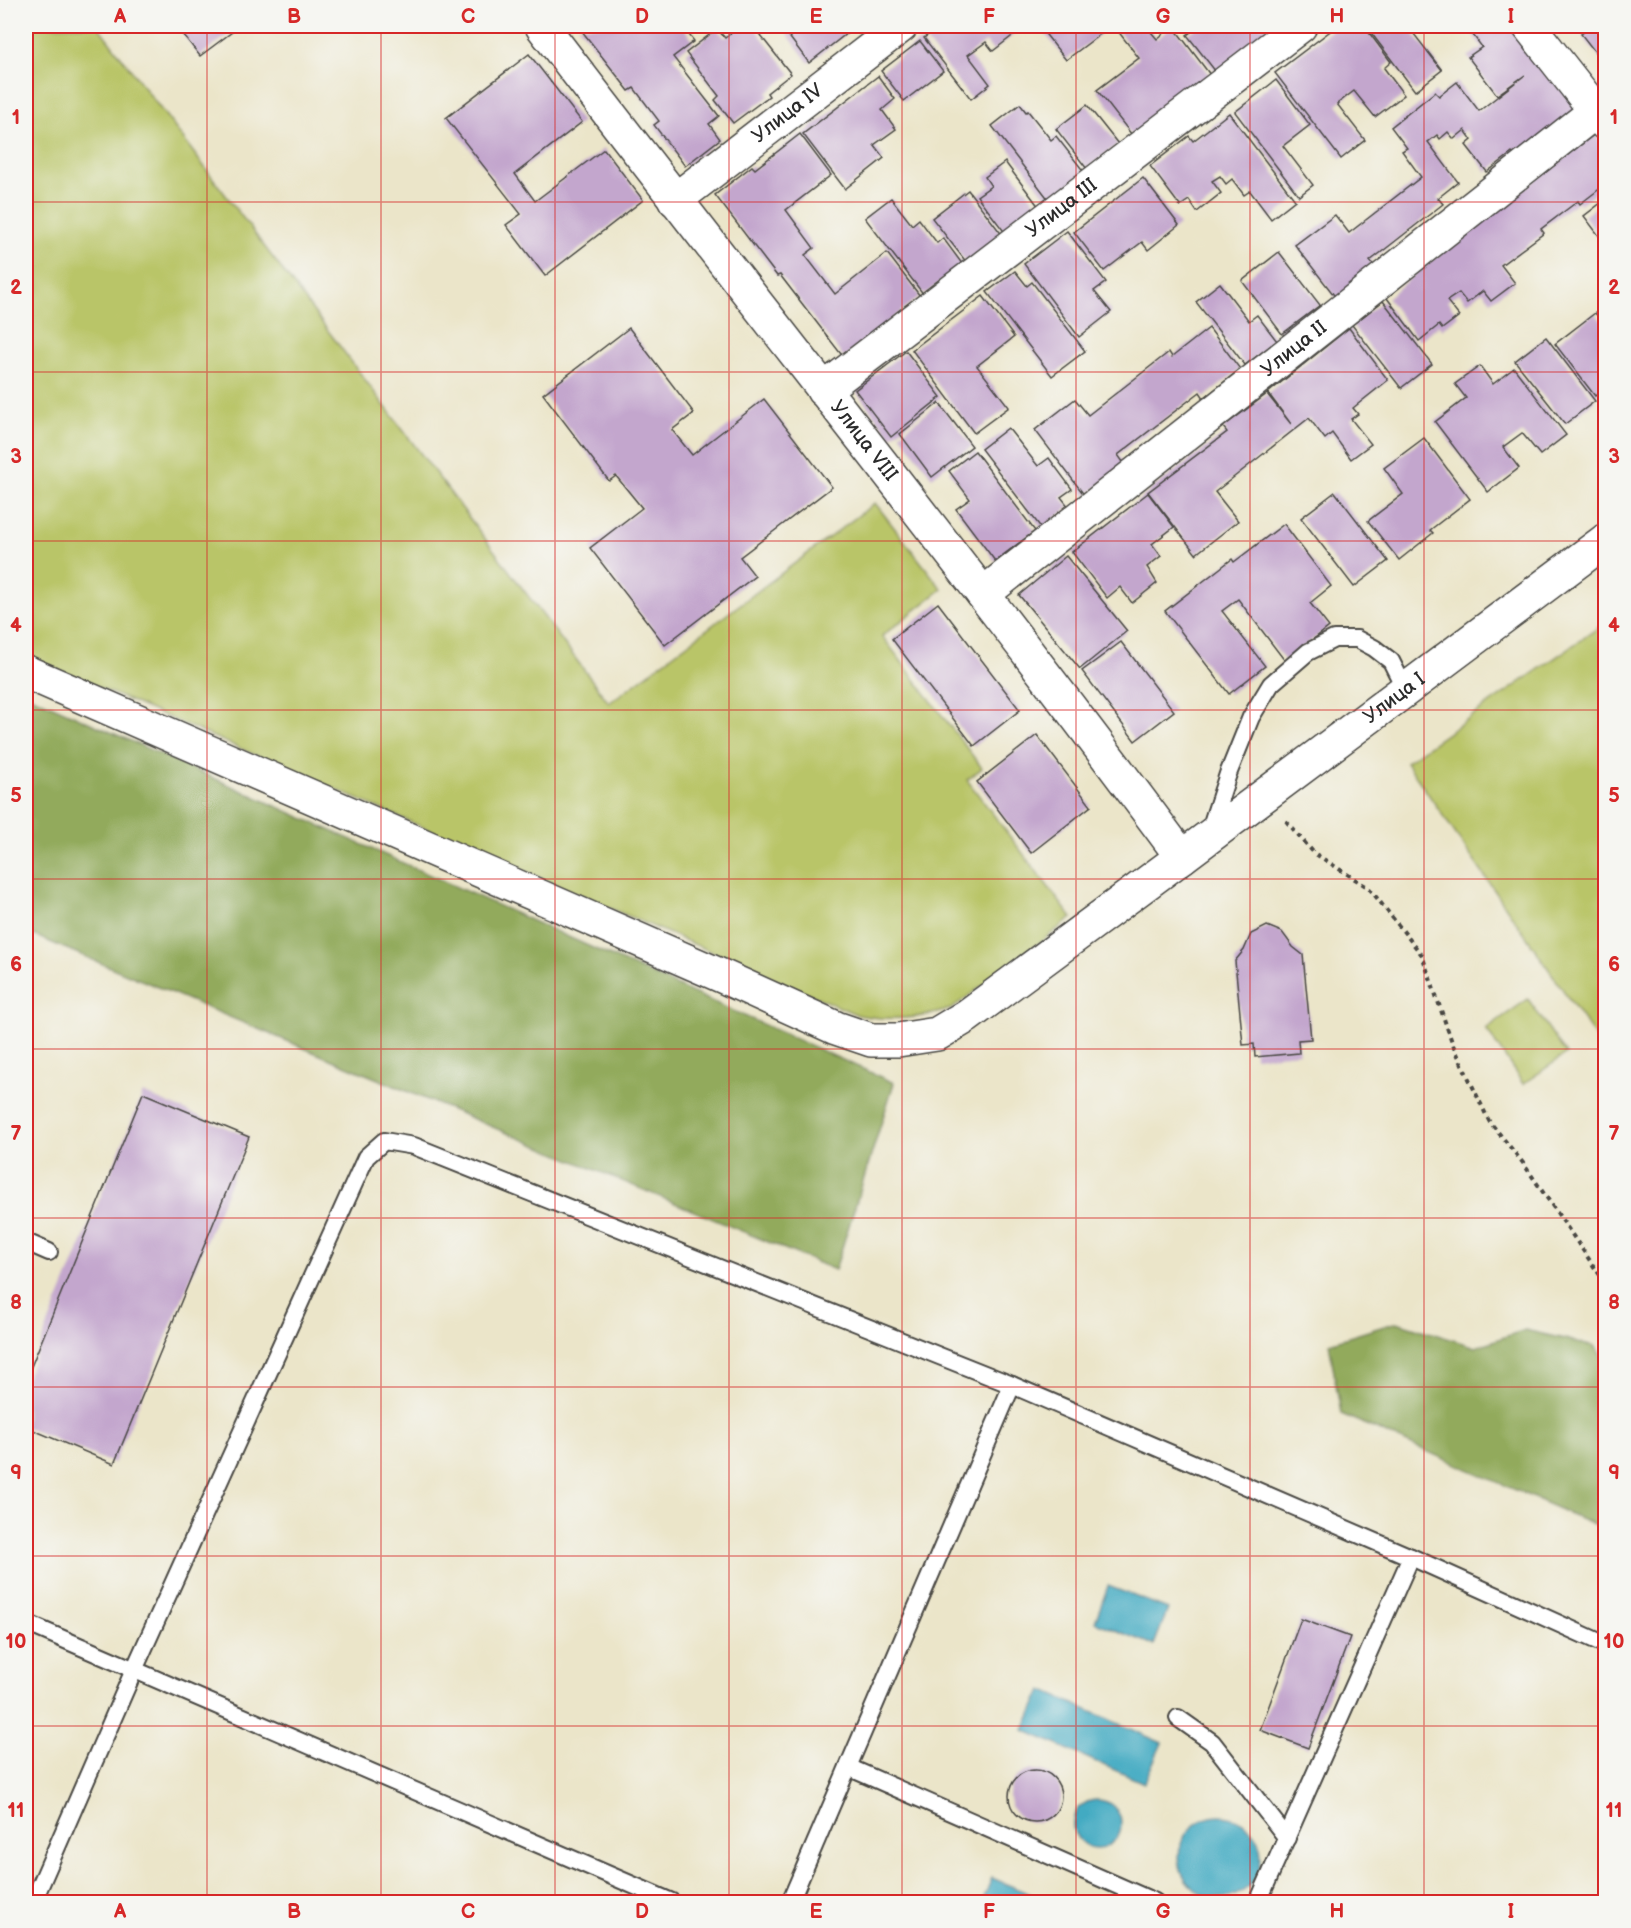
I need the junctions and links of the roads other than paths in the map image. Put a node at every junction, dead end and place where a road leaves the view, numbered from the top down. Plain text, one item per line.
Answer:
1 (542, 26) edge
2 (901, 26) edge
3 (1300, 26) edge
4 (1529, 26) edge
5 (1602, 113) edge
6 (675, 200) junction
7 (823, 390) junction
8 (1605, 540) edge
9 (983, 594) junction
10 (26, 672) edge
11 (1405, 689) junction
12 (1194, 848) junction
13 (26, 1242) edge
14 (49, 1252) dead end
15 (1012, 1385) junction
16 (1411, 1557) junction
17 (26, 1623) edge
18 (1605, 1645) edge
19 (134, 1670) junction
20 (1178, 1718) dead end
21 (848, 1767) junction
22 (1287, 1838) junction
23 (33, 1902) edge
24 (672, 1902) edge
25 (790, 1902) edge
26 (1155, 1902) edge
27 (1258, 1902) edge

1 - 6 street, Улица VIII
2 - 6 street, Улица IV
3 - 7 street, Улица III
4 - 5 street
5 - 9 street, Улица II
6 - 7 street, Улица VIII
7 - 9 street, Улица VIII
8 - 11 street, Улица I
9 - 12 street, Улица VIII
10 - 12 street, Улица I
11 - 12 street, Улица I
11 - 12 lane
13 - 14 lane
15 - 16 lane
15 - 19 lane
15 - 21 lane
16 - 18 lane
16 - 22 lane
17 - 19 lane
19 - 23 lane
19 - 24 lane
20 - 22 lane
21 - 25 lane
21 - 26 lane
22 - 27 lane

